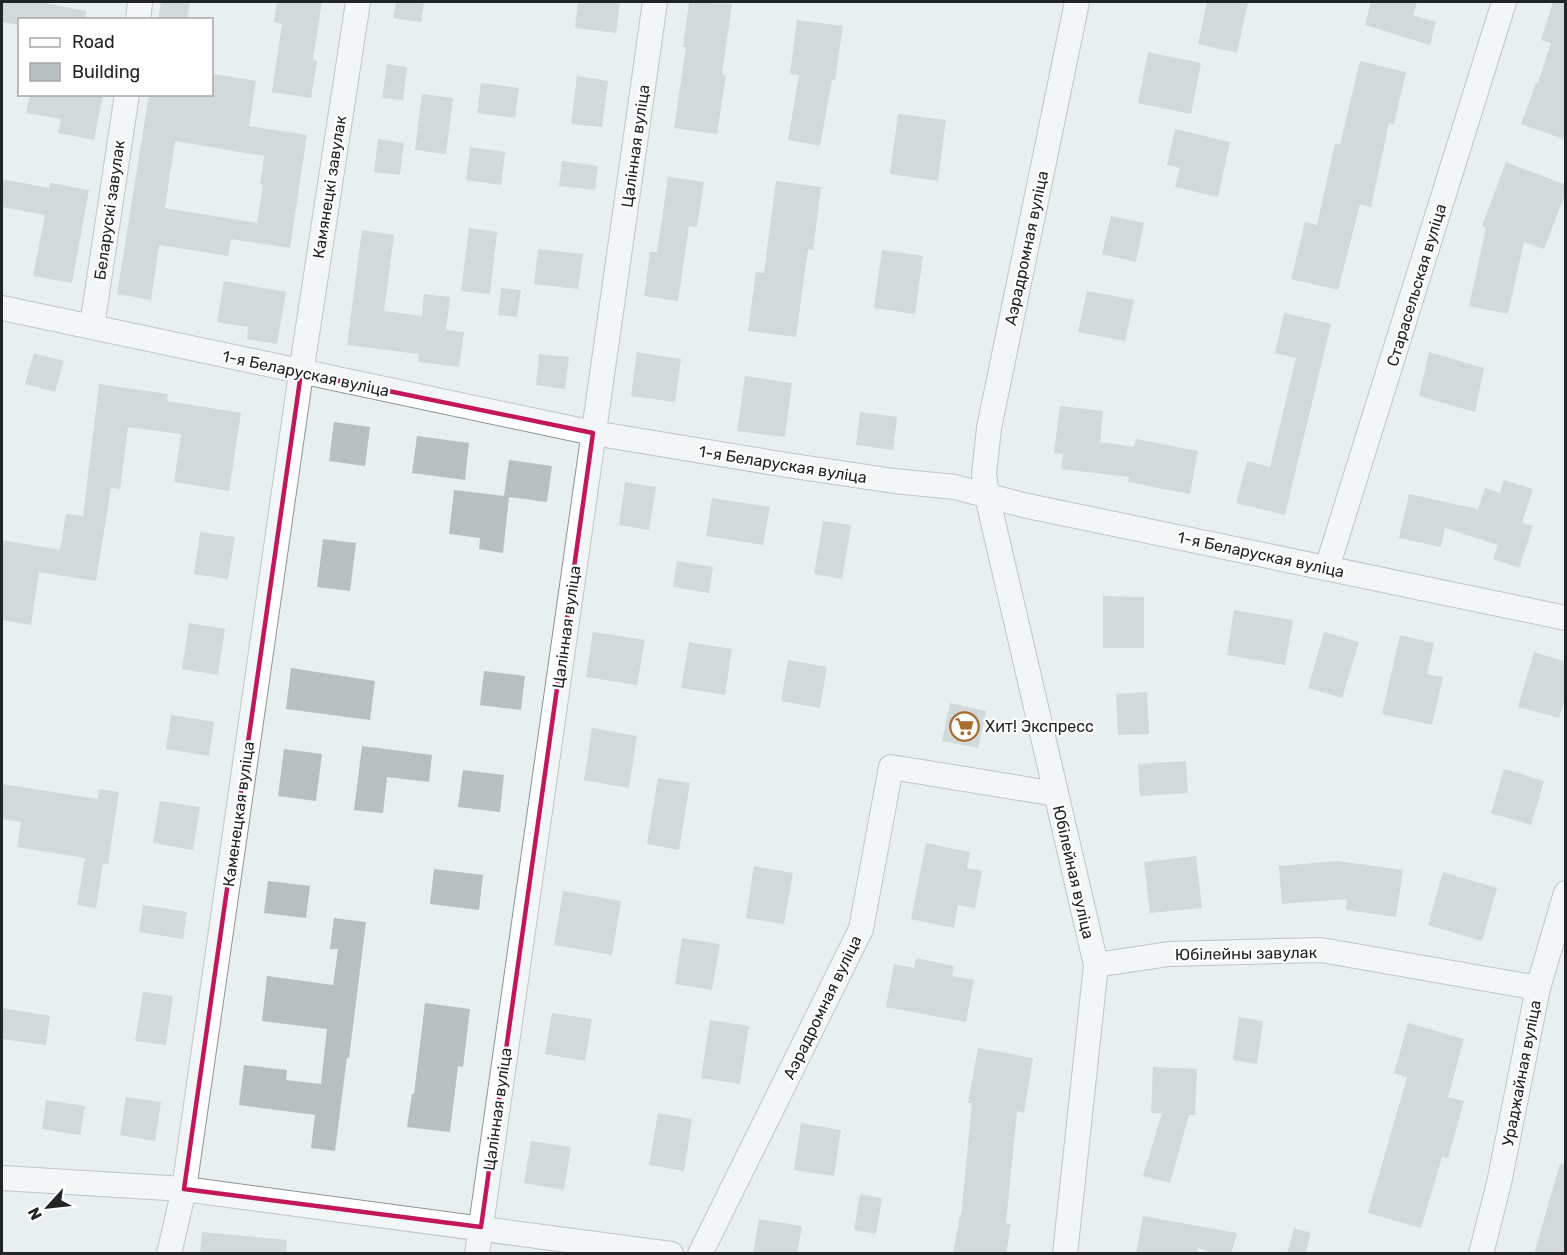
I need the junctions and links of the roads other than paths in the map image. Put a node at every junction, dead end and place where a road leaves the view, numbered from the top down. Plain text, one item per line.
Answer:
1 (140, 2) edge
2 (358, 2) edge
3 (655, 2) edge
4 (1077, 2) edge
5 (1504, 2) edge
6 (138, 18) edge
7 (127, 96) edge
8 (2, 308) edge
9 (92, 326) junction
10 (301, 373) junction
11 (593, 433) junction
12 (987, 496) junction
13 (1327, 568) junction
14 (1566, 618) edge
15 (1056, 794) junction
16 (1566, 893) edge
17 (1096, 965) junction
18 (1538, 988) junction
19 (2, 1178) edge
20 (184, 1189) junction
21 (481, 1227) junction
22 (169, 1254) edge
23 (477, 1254) edge
24 (671, 1254) edge
25 (700, 1254) edge
26 (1065, 1254) edge
27 (1481, 1254) edge

1 - 6 street
2 - 10 street, Камянецкі завулак
3 - 11 street, Цалінная вуліца
4 - 12 street, Аэрадромная вуліца
5 - 13 street, Старасельская вуліца
7 - 9 street, Беларускі завулак
8 - 9 street, 1-я Беларуская вуліца
9 - 10 street, 1-я Беларуская вуліца
10 - 11 street, 1-я Беларуская вуліца
10 - 20 street, Каменецкая вуліца
11 - 12 street, 1-я Беларуская вуліца
11 - 21 street, Цалінная вуліца
12 - 13 street, 1-я Беларуская вуліца
12 - 15 street, Юбілейная вуліца
13 - 14 street, 1-я Беларуская вуліца
15 - 17 street, Юбілейная вуліца
15 - 25 street, Аэрадромная вуліца
16 - 18 street, Ураджайная вуліца
17 - 18 street, Юбілейны завулак
17 - 26 street, Юбілейная вуліца
18 - 27 street, Ураджайная вуліца
19 - 20 street
20 - 21 street
20 - 22 street, Каменецкая вуліца
21 - 23 street, Цалінная вуліца
21 - 24 street

